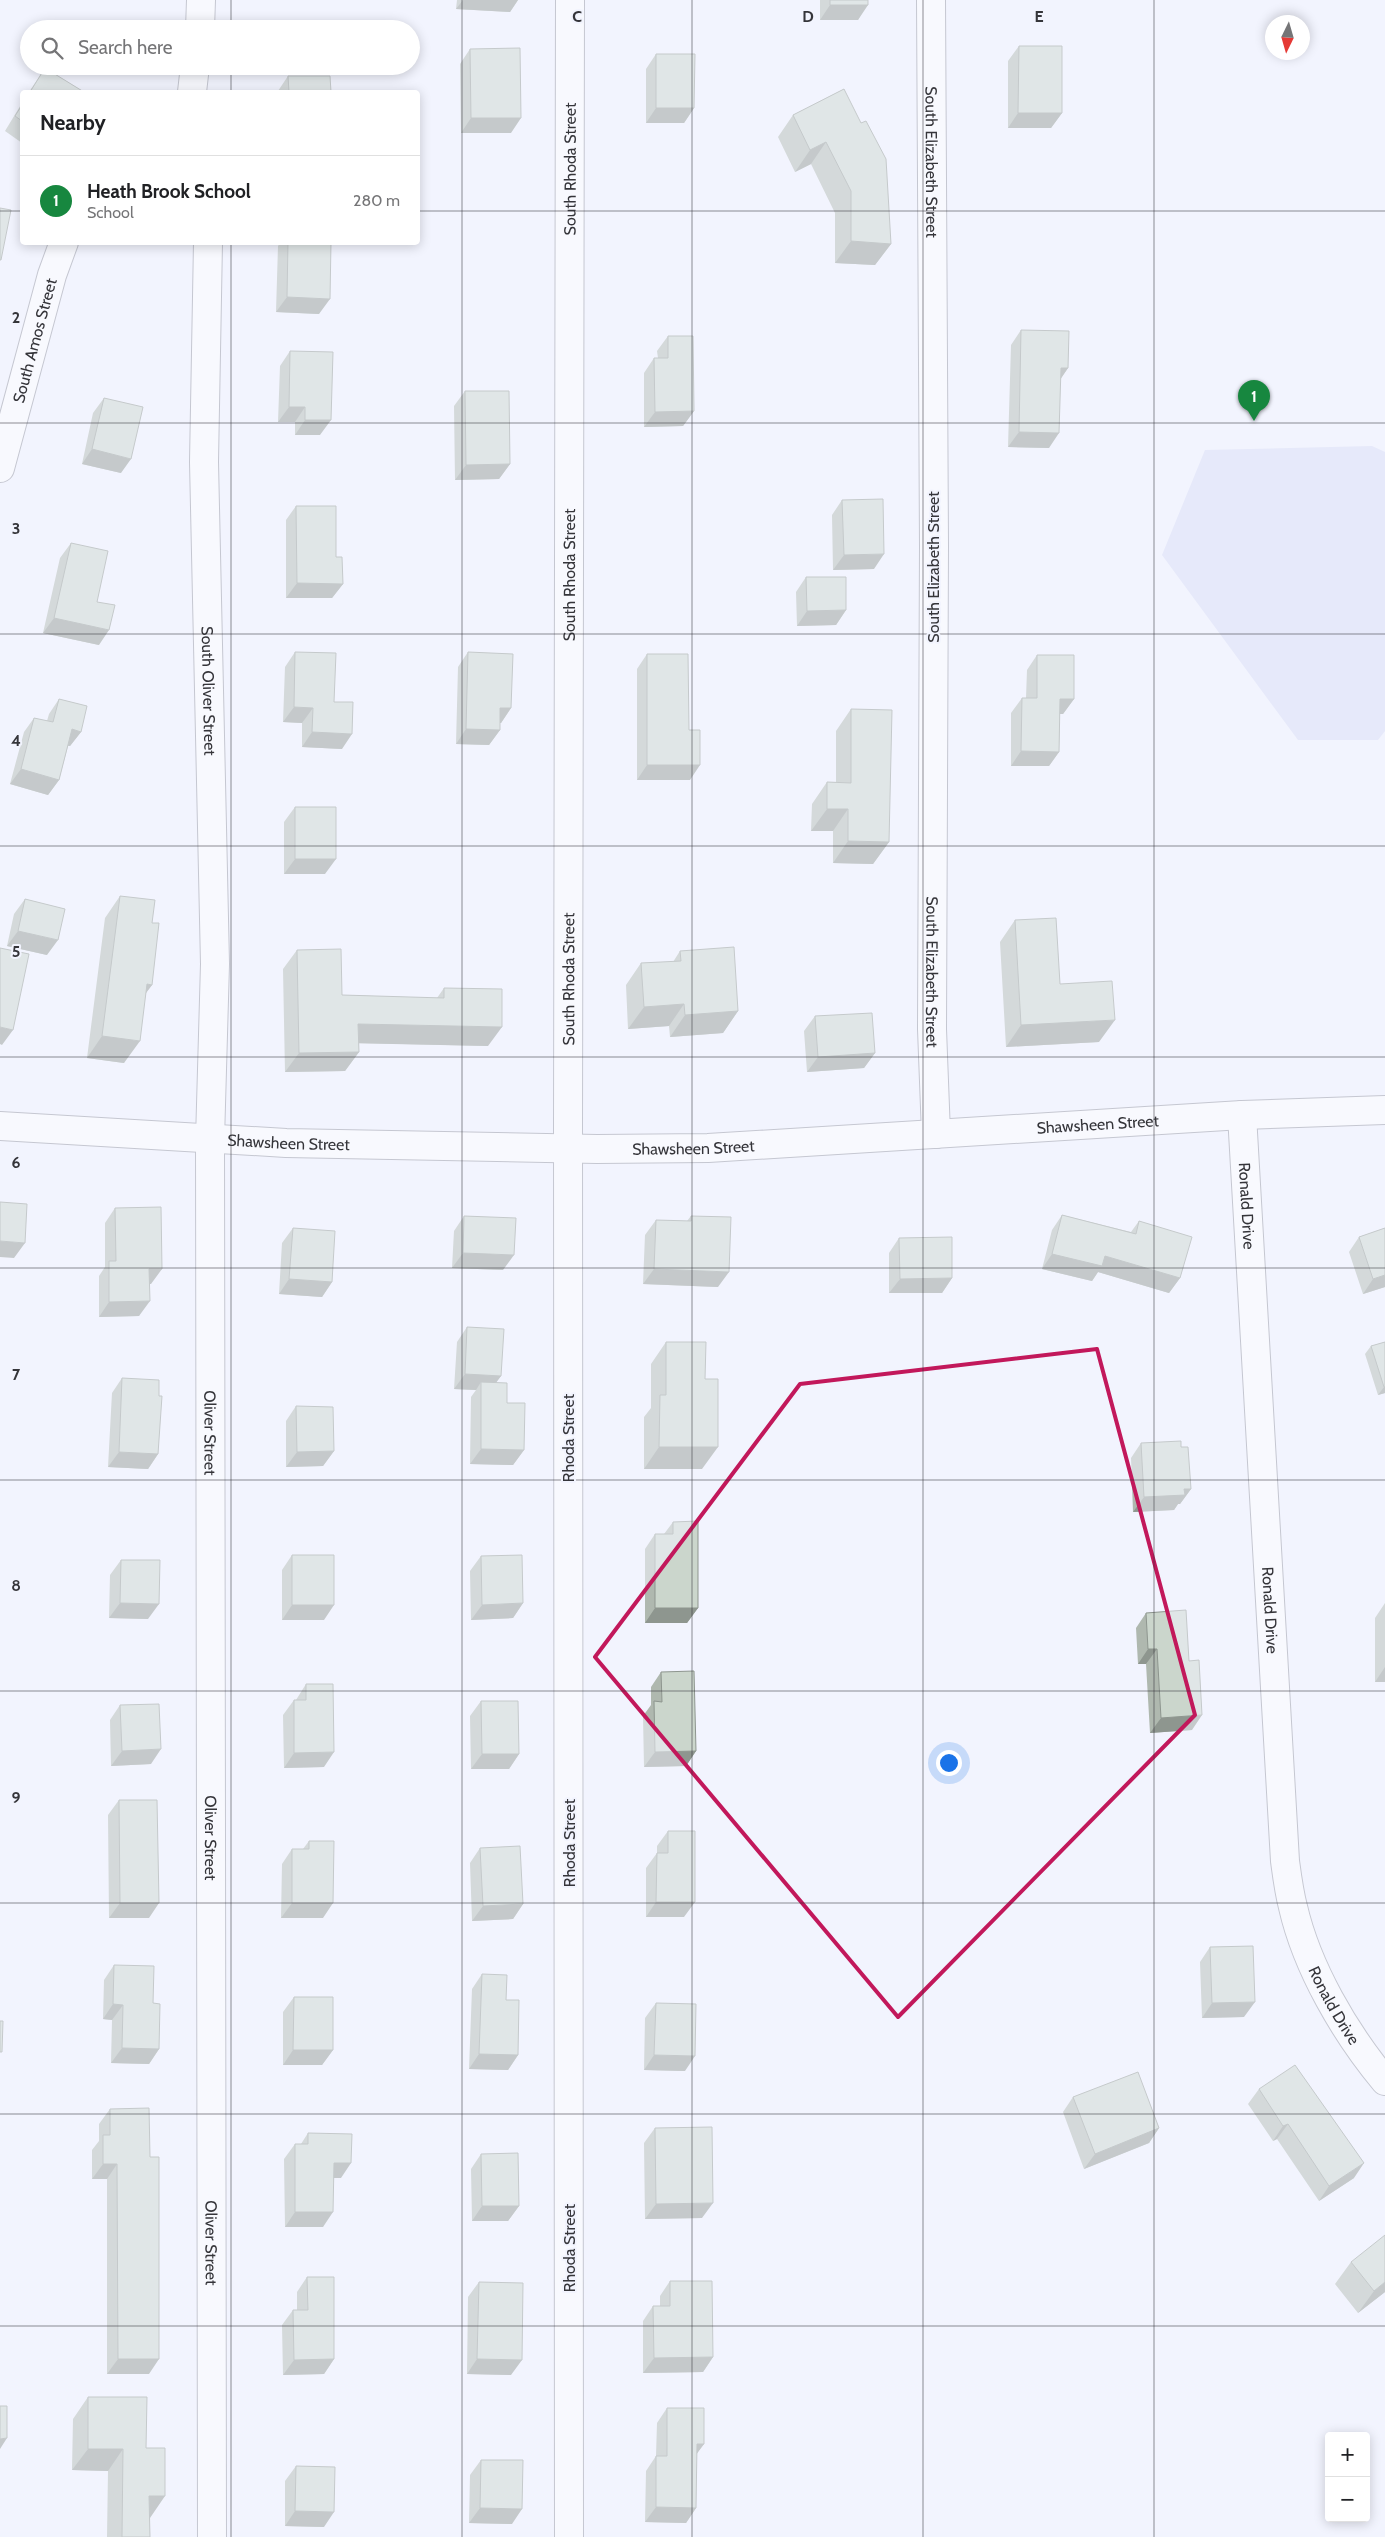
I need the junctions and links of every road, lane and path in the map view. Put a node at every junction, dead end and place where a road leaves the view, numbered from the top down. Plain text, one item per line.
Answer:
1 (201, 0) edge
2 (570, 0) edge
3 (931, 0) edge
4 (200, 20) edge
5 (194, 75) edge
6 (192, 90) edge
7 (63, 245) edge
8 (208, 245) edge
9 (0, 468) edge
10 (1385, 1110) edge
11 (1242, 1115) junction
12 (0, 1126) edge
13 (936, 1134) junction
14 (210, 1140) junction
15 (568, 1149) junction
16 (1385, 2081) edge
17 (212, 2537) edge
18 (569, 2537) edge

1 - 4 street
2 - 15 street, South Rhoda Street
3 - 13 street, South Elizabeth Street
5 - 6 street
7 - 9 street, South Amos Street
8 - 14 street, South Oliver Street
10 - 11 street, Shawsheen Street
11 - 13 street, Shawsheen Street
11 - 16 street, Ronald Drive
12 - 14 street, Shawsheen Street
13 - 15 street, Shawsheen Street
14 - 15 street, Shawsheen Street
14 - 17 street, Oliver Street
15 - 18 street, Rhoda Street

